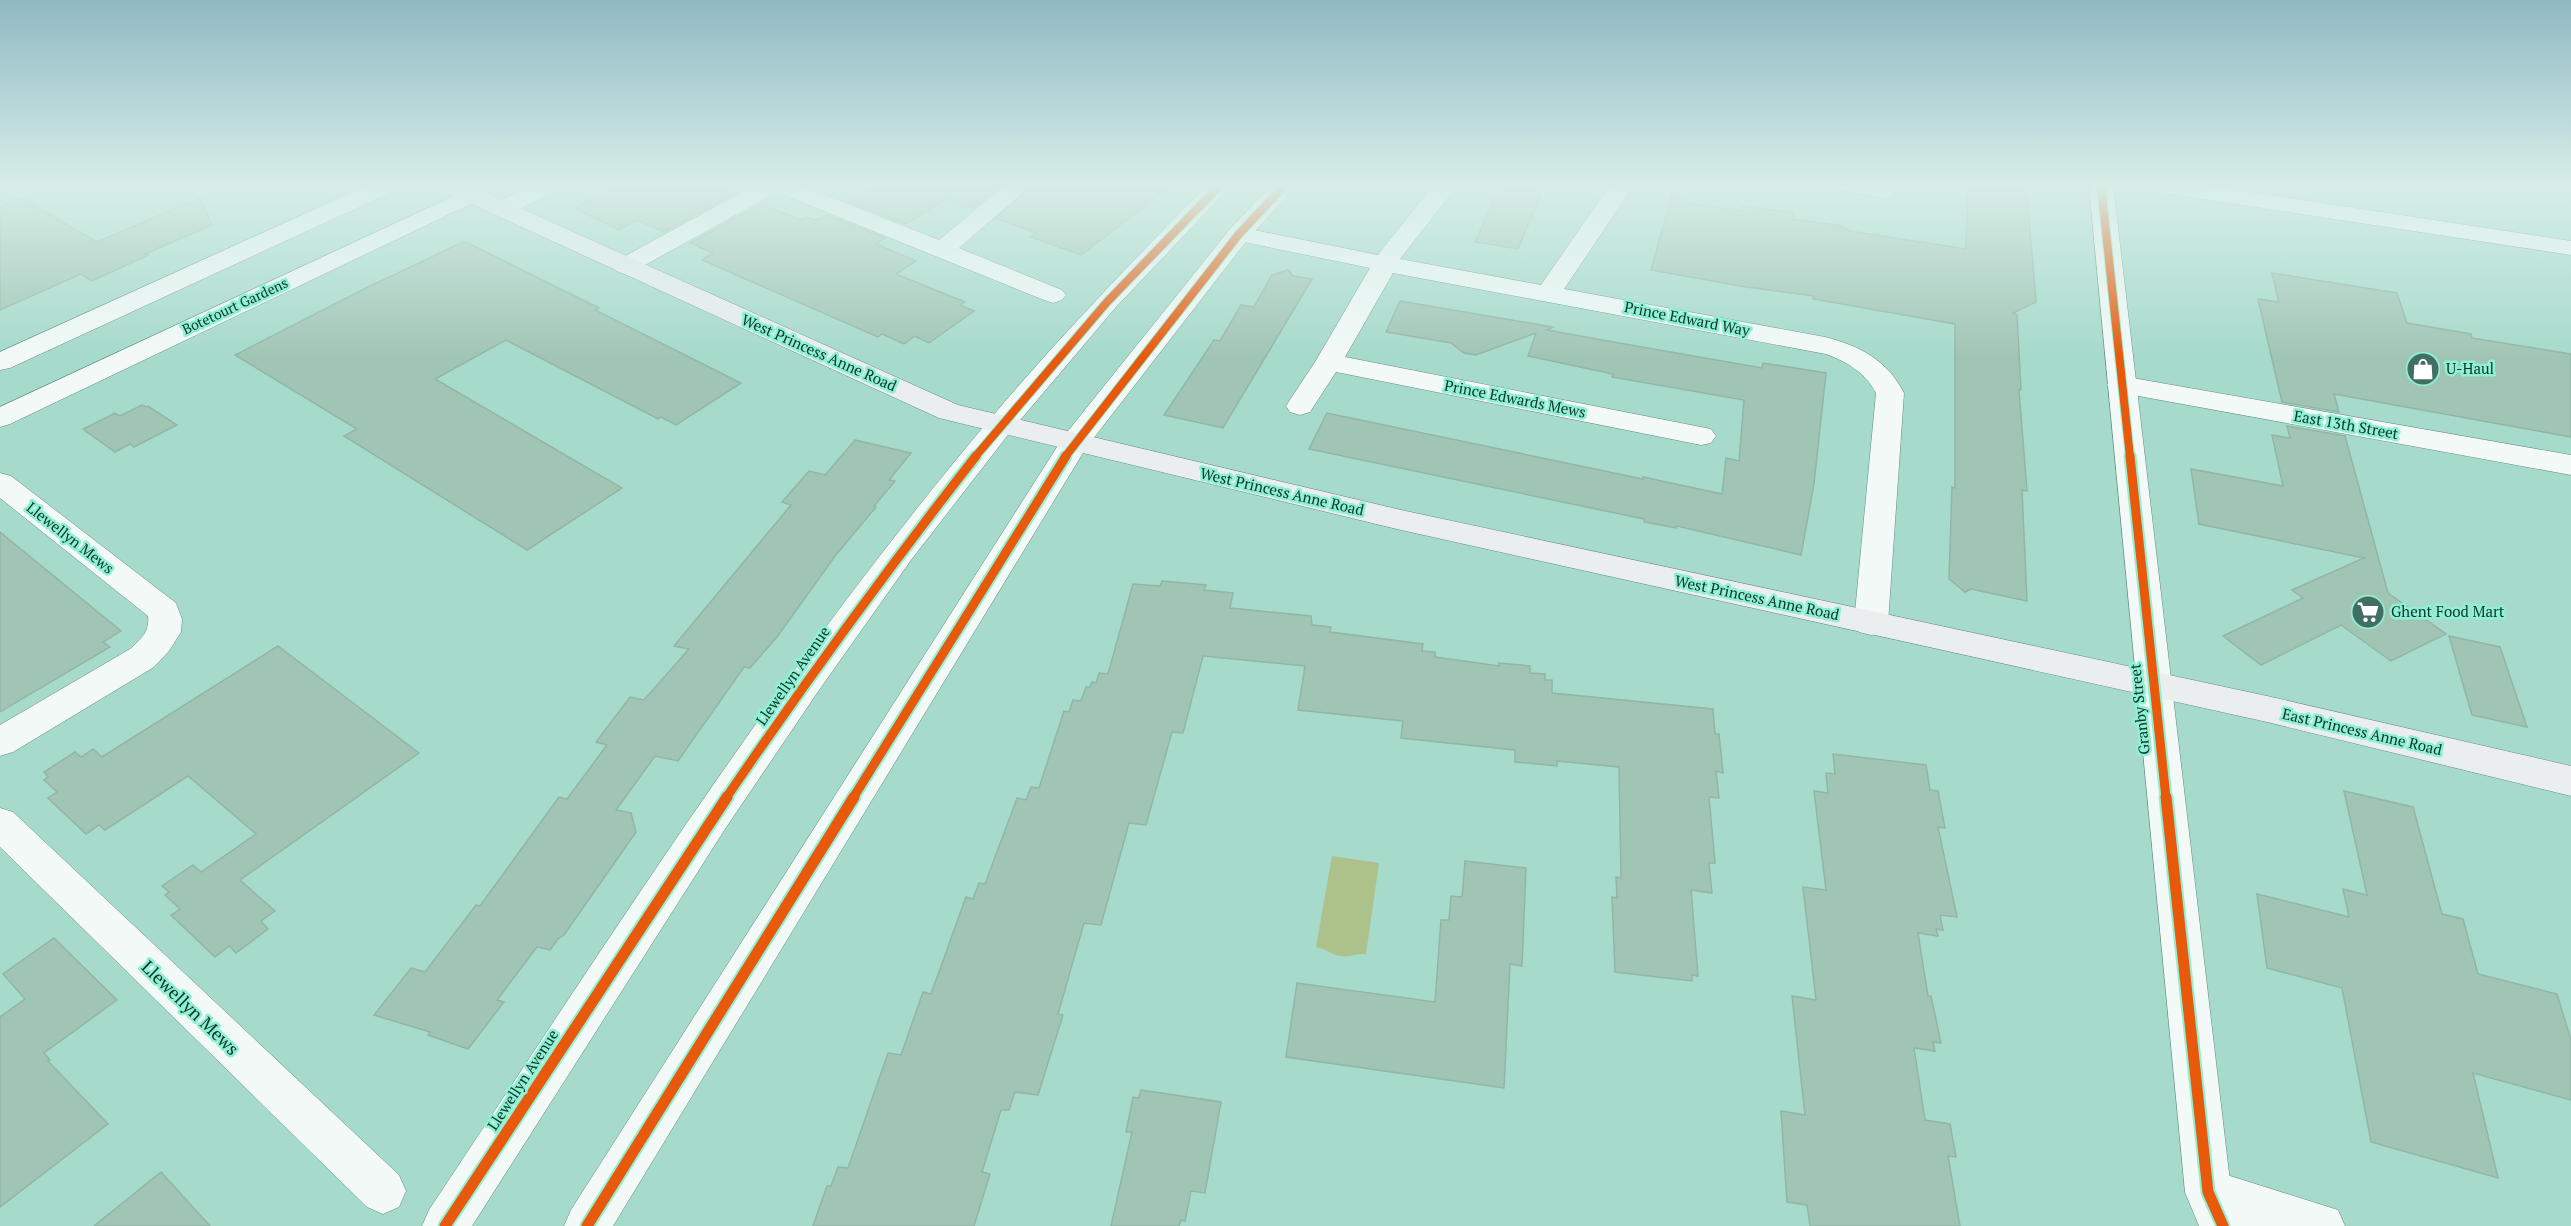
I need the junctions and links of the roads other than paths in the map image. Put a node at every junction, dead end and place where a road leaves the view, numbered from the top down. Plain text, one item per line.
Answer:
1 (263, 242) edge
2 (355, 242) edge
3 (573, 242) edge
4 (668, 242) edge
5 (922, 242) edge
6 (951, 242) edge
7 (1161, 242) edge
8 (1233, 242) edge
9 (1270, 242) edge
10 (1398, 242) edge
11 (1583, 242) edge
12 (2107, 242) edge
13 (2533, 242) edge
14 (2571, 248) edge
15 (942, 250) junction
16 (625, 266) junction
17 (1381, 272) junction
18 (1548, 293) junction
19 (1053, 295) dead end
20 (0, 362) edge
21 (1329, 362) junction
22 (2121, 385) junction
23 (1300, 406) dead end
24 (0, 418) edge
25 (1000, 425) junction
26 (1701, 436) dead end
27 (1074, 443) junction
28 (2571, 465) edge
29 (0, 483) edge
30 (1871, 623) junction
31 (2153, 686) junction
32 (0, 742) edge
33 (2571, 781) edge
34 (0, 823) edge
35 (383, 1191) dead end
36 (2215, 1209) edge
37 (445, 1226) edge
38 (587, 1226) edge
39 (2322, 1226) edge

1 - 20 street
2 - 24 street, Botetourt Gardens
3 - 16 main road, West Princess Anne Road
4 - 16 street
5 - 15 street
6 - 15 street
7 - 25 street, Llewellyn Avenue
8 - 27 street
9 - 17 street, Prince Edward Way
10 - 17 street
11 - 18 street
12 - 22 street, Granby Street
13 - 14 street
15 - 19 street
16 - 25 main road, West Princess Anne Road
17 - 18 street, Prince Edward Way
17 - 21 street
18 - 30 street, Prince Edward Way
21 - 23 street
21 - 26 street, Prince Edwards Mews
22 - 28 street, East 13th Street
22 - 31 street, Granby Street
25 - 27 main road, West Princess Anne Road
25 - 37 street, Llewellyn Avenue
27 - 30 main road, West Princess Anne Road
27 - 38 street
29 - 32 street, Llewellyn Mews
30 - 31 main road, West Princess Anne Road
31 - 33 main road, East Princess Anne Road
31 - 36 street, Granby Street
34 - 35 street, Llewellyn Mews
36 - 39 street

